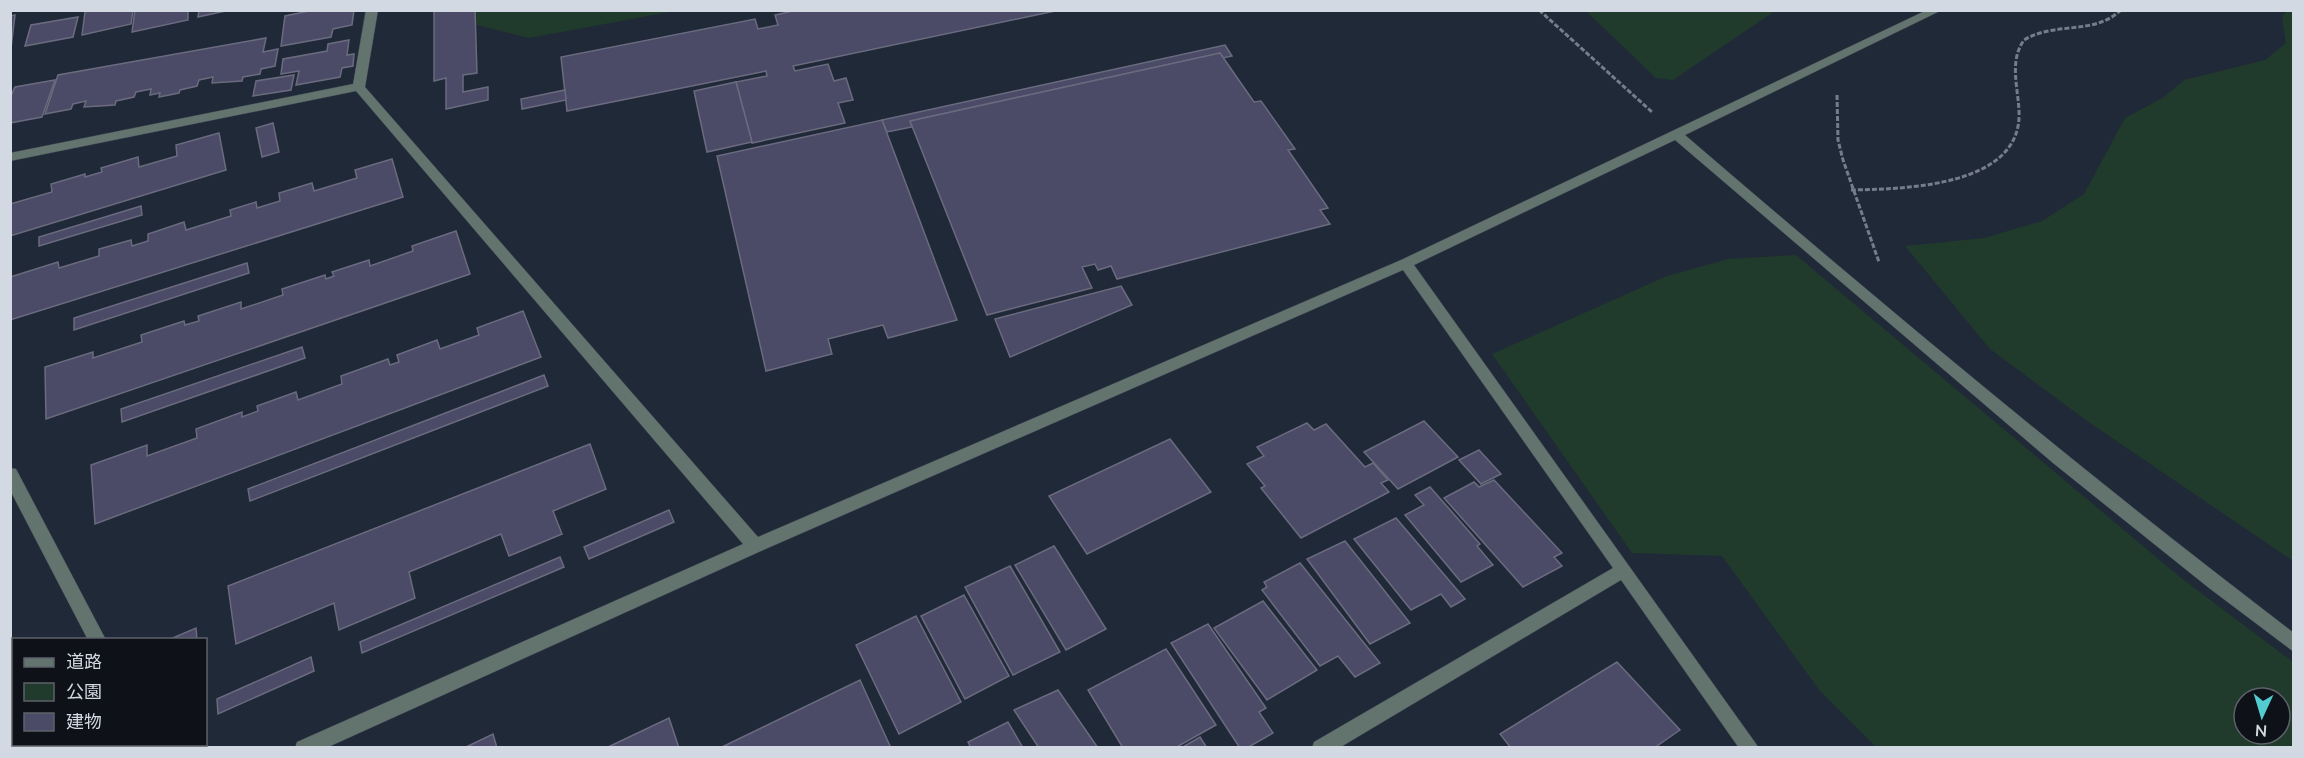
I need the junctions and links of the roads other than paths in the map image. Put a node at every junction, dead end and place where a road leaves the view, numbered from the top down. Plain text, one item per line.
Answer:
1 (372, 10) edge
2 (1938, 10) edge
3 (359, 87) junction
4 (1677, 135) junction
5 (10, 157) edge
6 (1406, 263) junction
7 (10, 474) edge
8 (755, 546) junction
9 (1624, 570) junction
10 (96, 638) edge
11 (2294, 644) edge
12 (304, 747) edge
13 (1321, 747) edge
14 (1750, 747) edge

1 - 3 street
2 - 4 street
3 - 5 street
3 - 8 street
4 - 6 street
4 - 11 street
6 - 8 street
6 - 9 street
7 - 10 street
8 - 12 street
9 - 13 street
9 - 14 street

